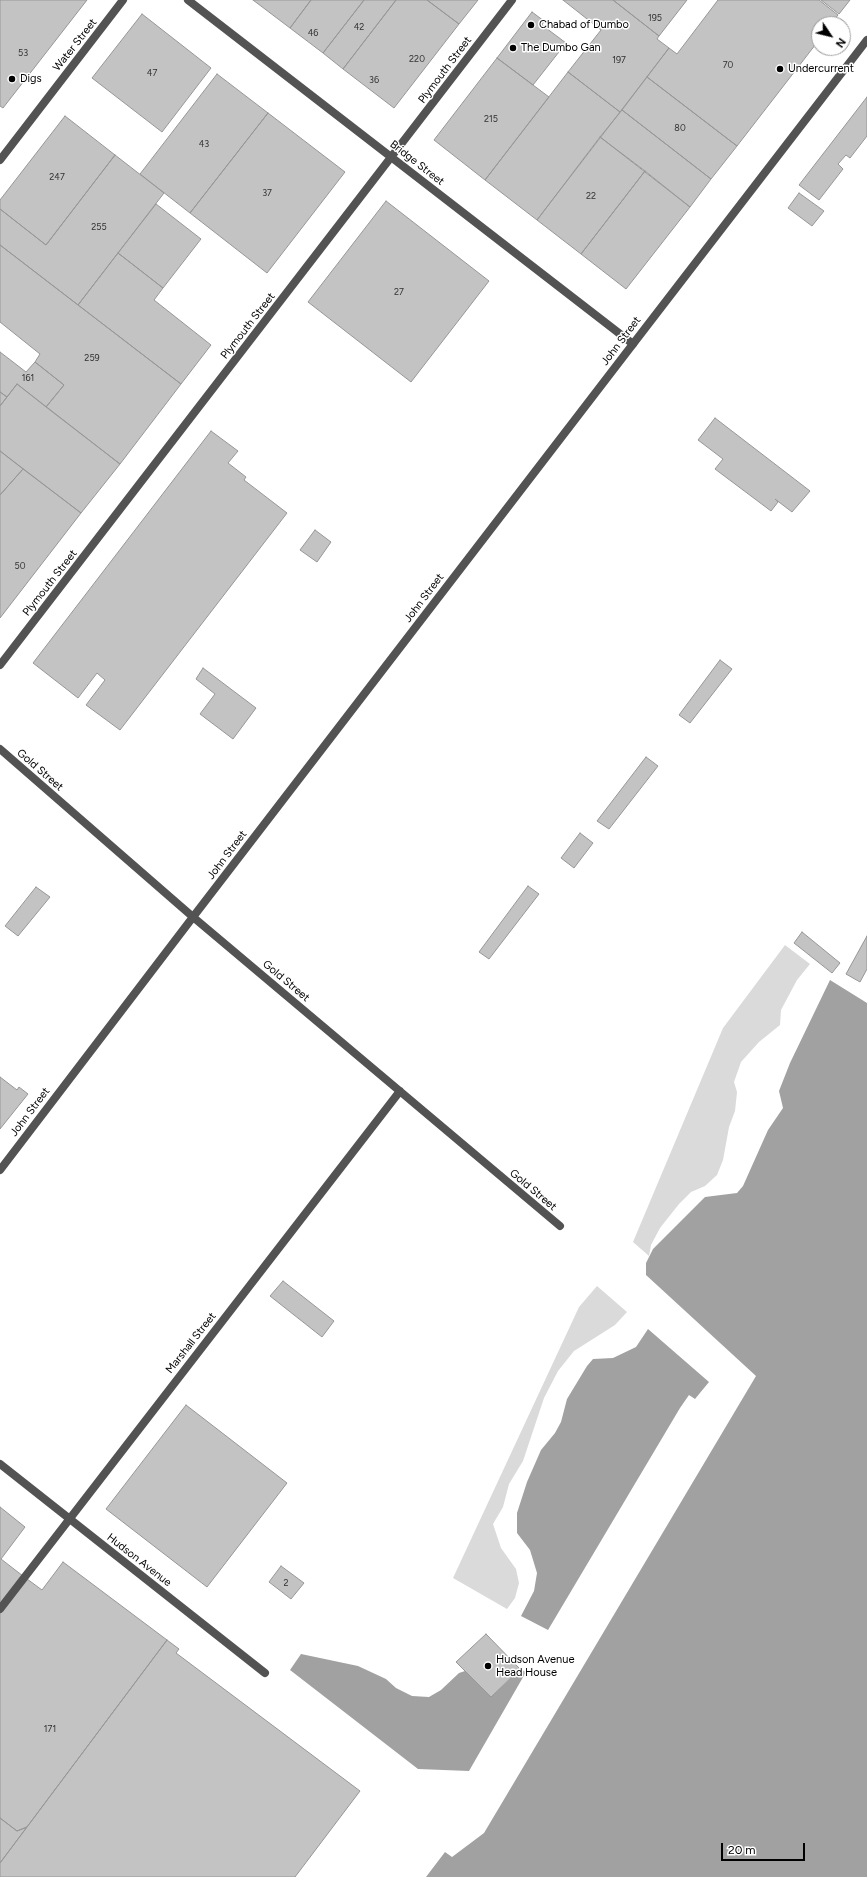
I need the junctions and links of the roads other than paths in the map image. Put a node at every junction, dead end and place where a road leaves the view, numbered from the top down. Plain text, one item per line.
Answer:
1 (123, 0) edge
2 (188, 0) edge
3 (512, 0) edge
4 (867, 40) edge
5 (392, 157) junction
6 (0, 160) edge
7 (633, 344) junction
8 (0, 665) edge
9 (0, 749) edge
10 (193, 917) junction
11 (400, 1091) junction
12 (0, 1170) edge
13 (560, 1226) dead end
14 (0, 1464) edge
15 (69, 1519) junction
16 (0, 1609) edge
17 (265, 1673) dead end

1 - 6 street, Water Street
2 - 5 street, Bridge Street
3 - 5 street, Plymouth Street
4 - 7 street, John Street
5 - 7 street, Bridge Street
5 - 8 street, Plymouth Street
7 - 10 street, John Street
9 - 10 street, Gold Street
10 - 11 street, Gold Street
10 - 12 street, John Street
11 - 13 street, Gold Street
11 - 15 street, Marshall Street
14 - 15 street, Hudson Avenue
15 - 16 street, Marshall Street
15 - 17 street, Hudson Avenue

